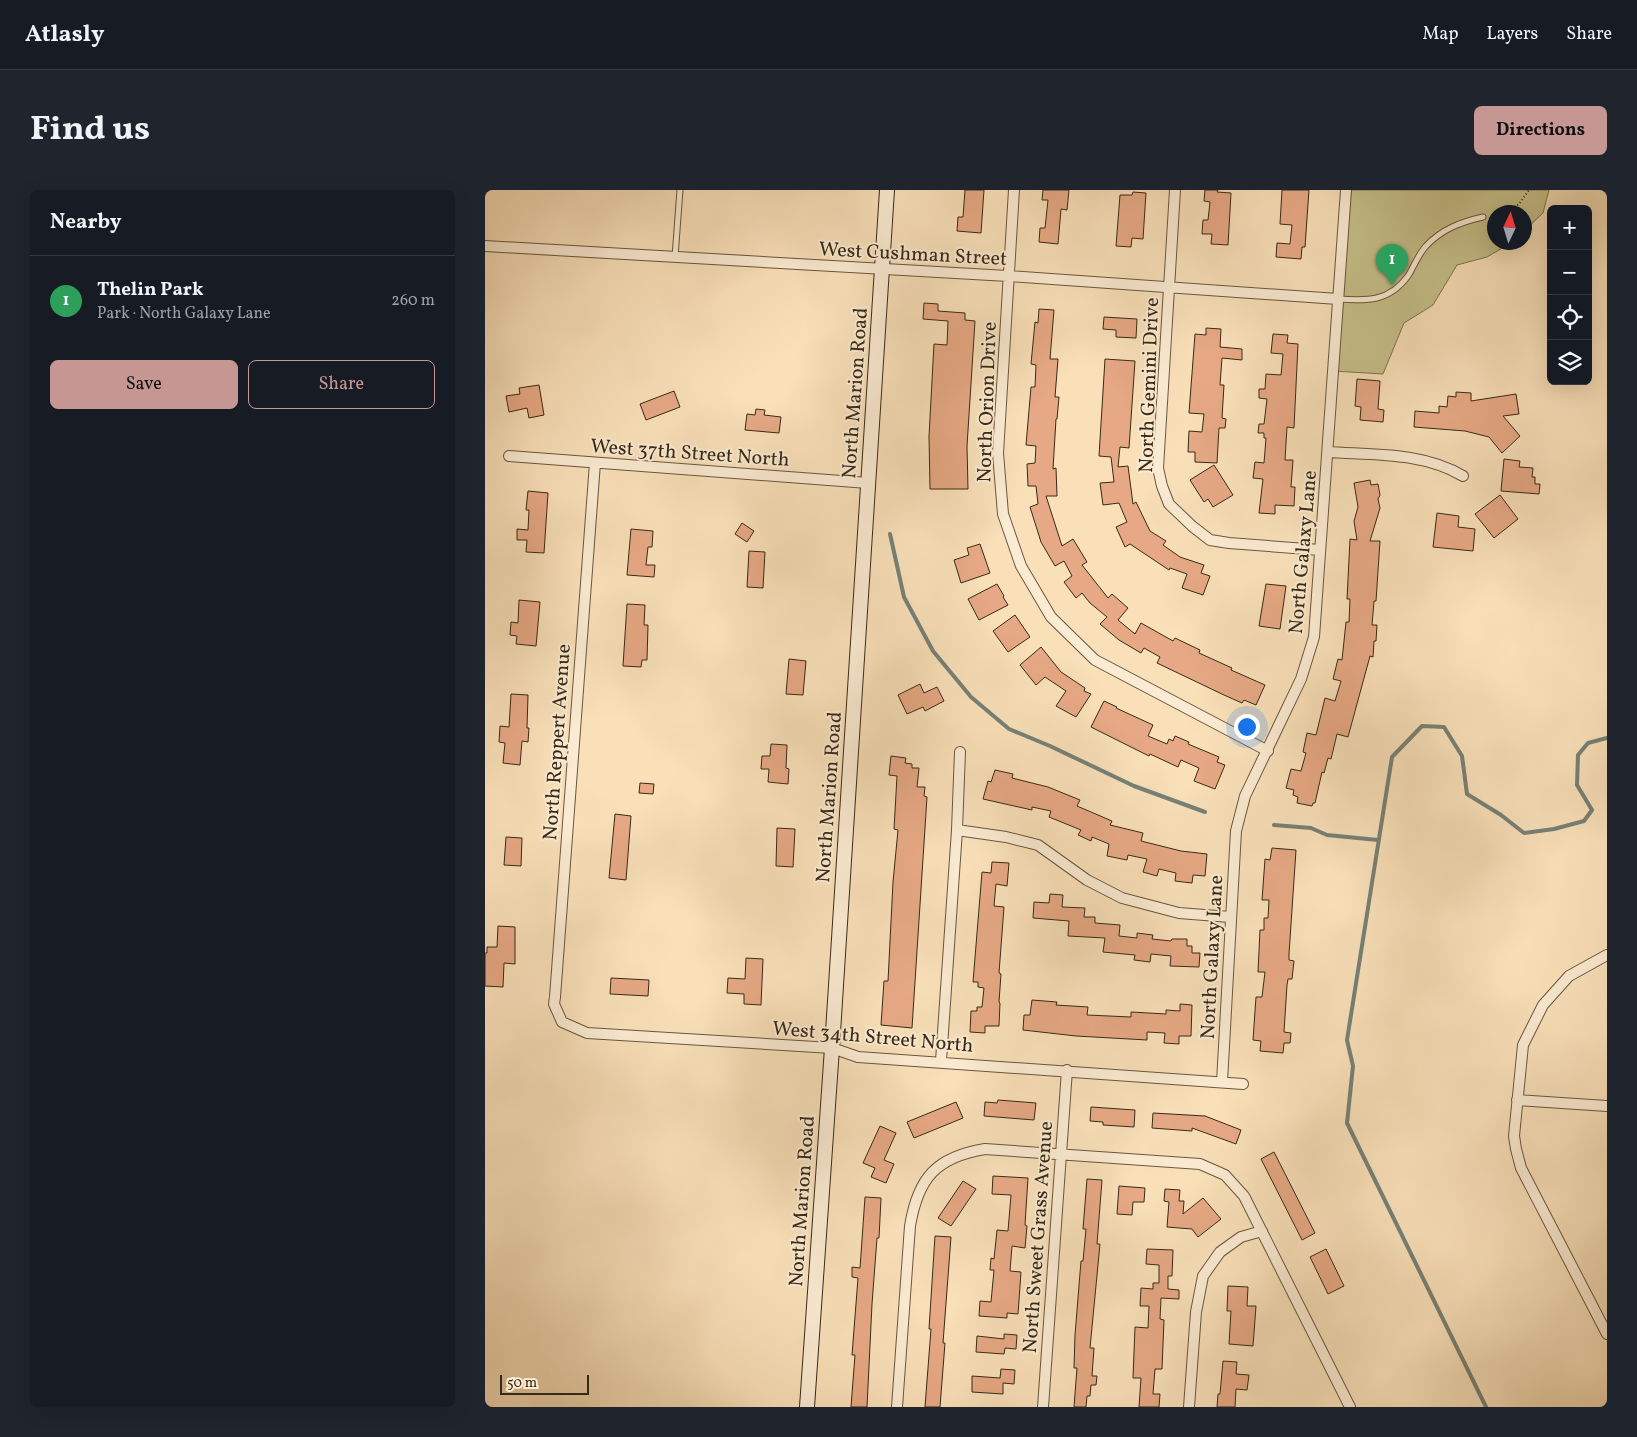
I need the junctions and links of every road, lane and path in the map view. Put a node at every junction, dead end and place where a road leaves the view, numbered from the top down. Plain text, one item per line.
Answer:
1 (680, 190) edge
2 (887, 190) edge
3 (1014, 190) edge
4 (1175, 190) edge
5 (1346, 190) edge
6 (1529, 190) edge
7 (1517, 205) edge
8 (1483, 217) dead end
9 (485, 246) edge
10 (675, 257) junction
11 (882, 269) junction
12 (1008, 276) junction
13 (1169, 287) junction
14 (1338, 299) junction
15 (1328, 452) junction
16 (509, 456) dead end
17 (595, 463) junction
18 (1463, 476) dead end
19 (868, 483) junction
20 (1320, 550) junction
21 (1268, 751) junction
22 (959, 752) dead end
23 (957, 830) junction
24 (1231, 916) junction
25 (1607, 955) edge
26 (562, 1022) joint
27 (832, 1048) junction
28 (941, 1062) junction
29 (1067, 1070) junction
30 (1222, 1082) junction
31 (1243, 1084) dead end
32 (1517, 1100) junction
33 (1607, 1106) edge
34 (1061, 1154) junction
35 (1262, 1230) junction
36 (1604, 1319) edge
37 (1607, 1334) edge
38 (807, 1407) edge
39 (897, 1407) edge
40 (1043, 1407) edge
41 (1189, 1407) edge
42 (1350, 1407) edge

1 - 10 lane
2 - 11 main road, North Marion Road
3 - 12 street, North Orion Drive
4 - 13 street, North Gemini Drive
5 - 14 street, North Galaxy Lane
6 - 7 path
8 - 14 lane
9 - 10 street, West Cushman Street
10 - 11 street, West Cushman Street
11 - 12 street, West Cushman Street
11 - 19 main road, North Marion Road
12 - 13 street, West Cushman Street
12 - 21 street, North Orion Drive
13 - 14 street, West Cushman Street
13 - 20 street, North Gemini Drive
14 - 15 street, North Galaxy Lane
15 - 18 street
15 - 20 street, North Galaxy Lane
16 - 17 street, West 37th Street North
17 - 19 street, West 37th Street North
17 - 26 street, North Reppert Avenue
19 - 27 main road, North Marion Road
20 - 21 street, North Galaxy Lane
21 - 24 street, North Galaxy Lane
22 - 23 street
23 - 24 street
23 - 28 street
24 - 30 street, North Galaxy Lane
25 - 32 street
26 - 27 street, West 34th Street North
27 - 28 street, West 34th Street North
27 - 38 main road, North Marion Road
28 - 29 street, West 34th Street North
29 - 30 street, West 34th Street North
29 - 34 street, North Sweet Grass Avenue
30 - 31 street, West 34th Street North
32 - 33 street
32 - 36 street
34 - 35 street
34 - 39 street
34 - 40 street, North Sweet Grass Avenue
35 - 41 street
35 - 42 street
36 - 37 street

